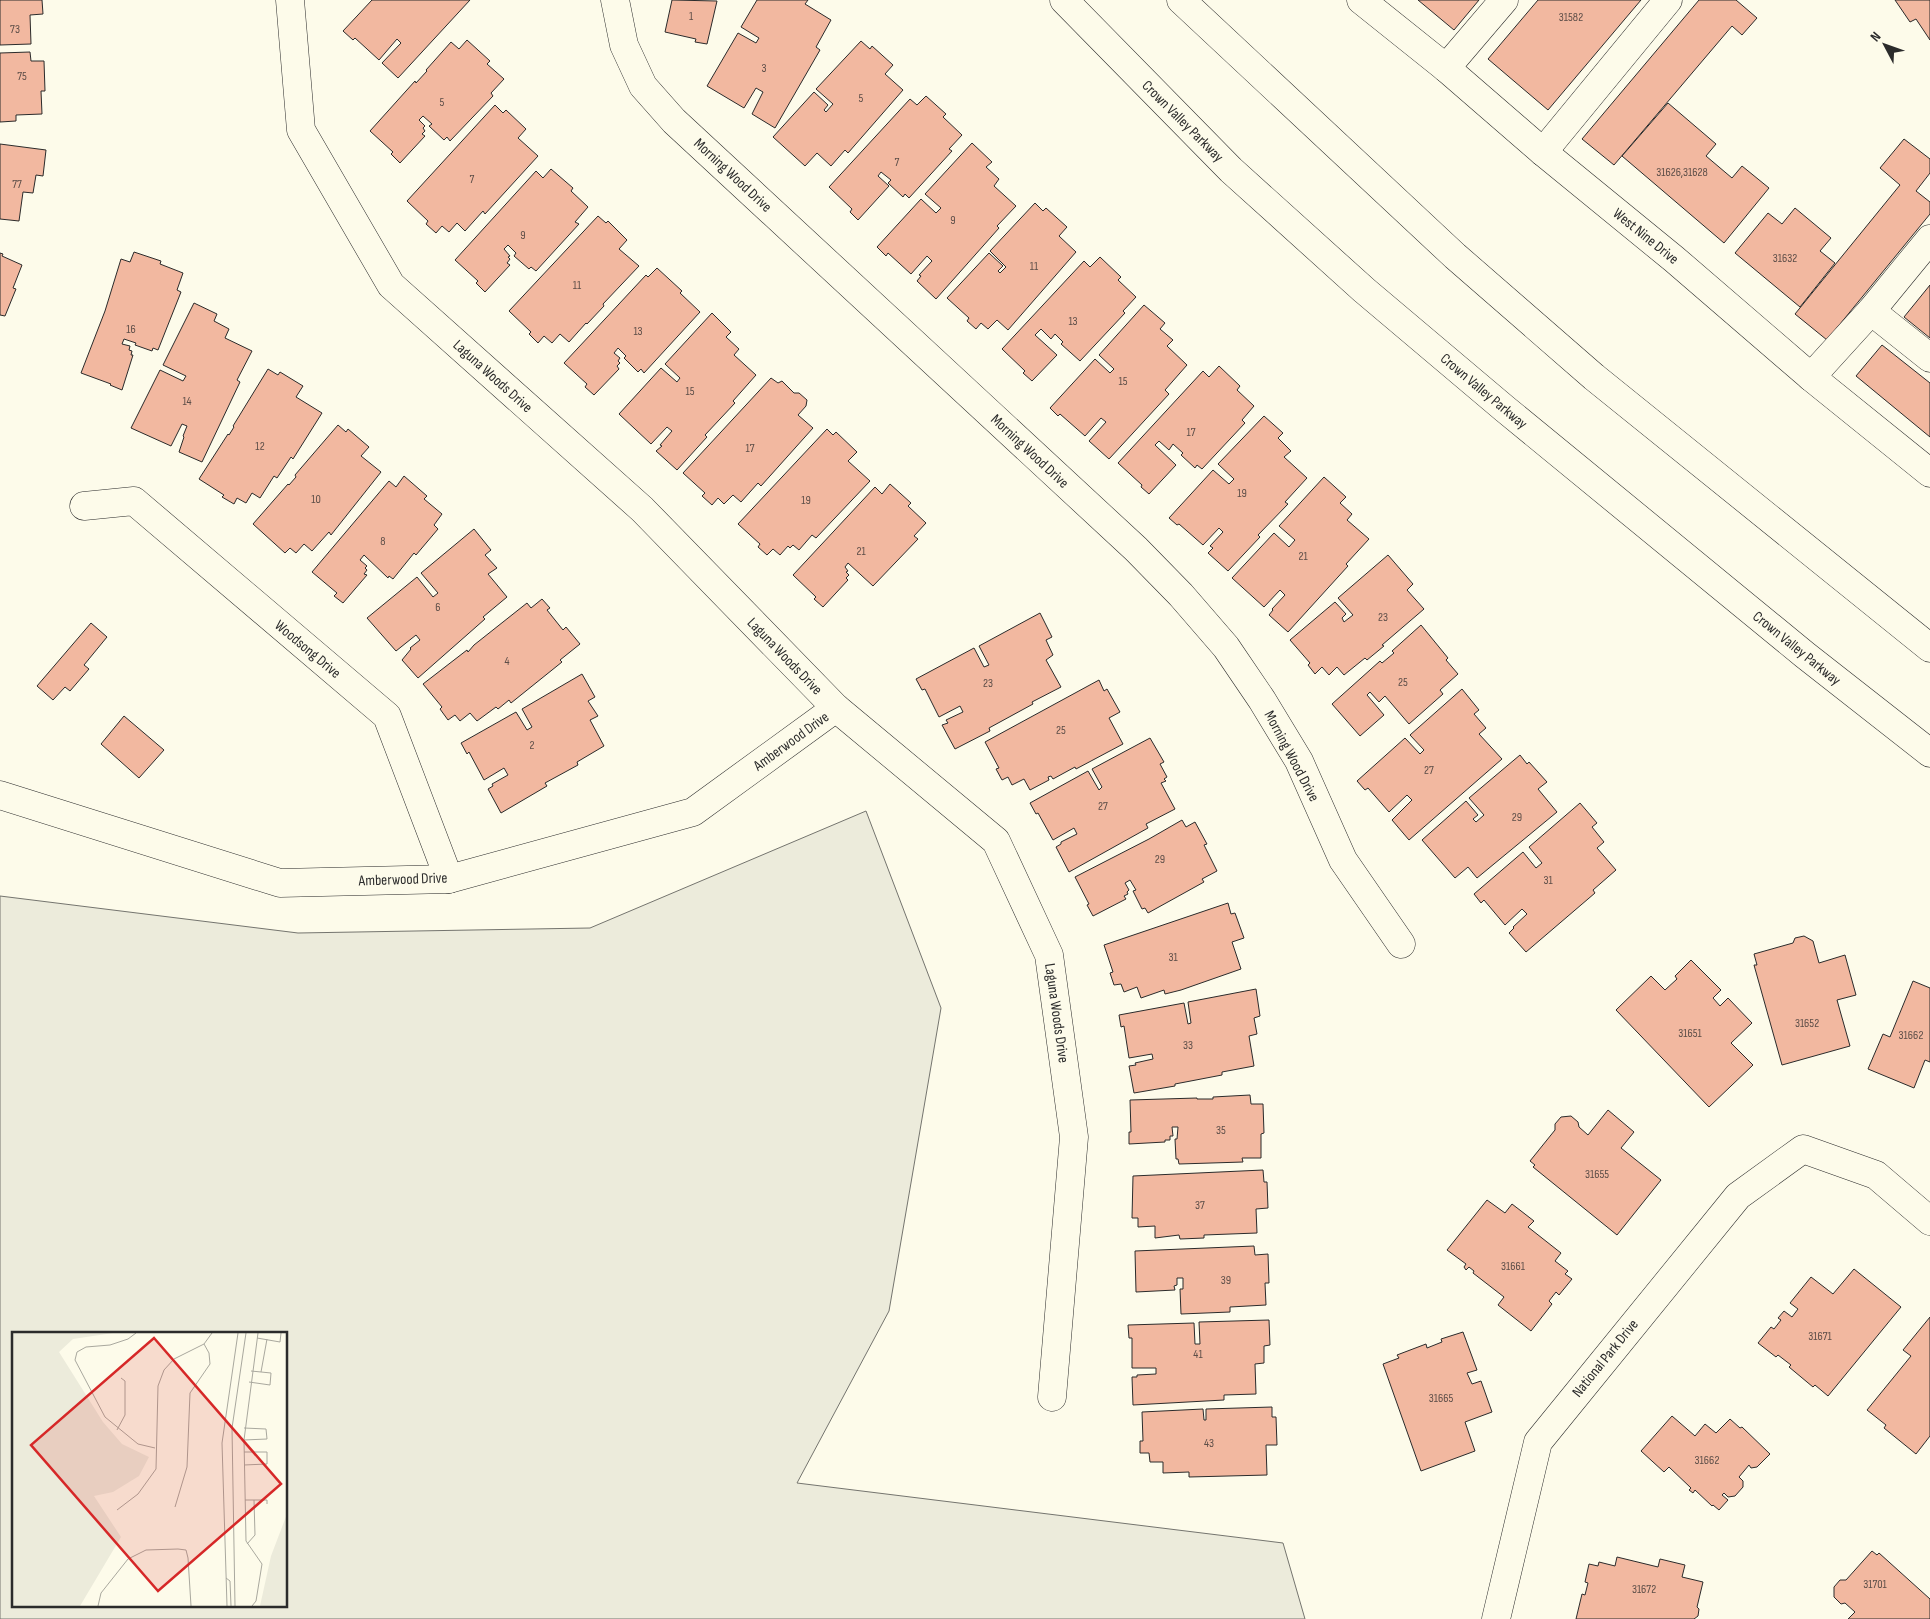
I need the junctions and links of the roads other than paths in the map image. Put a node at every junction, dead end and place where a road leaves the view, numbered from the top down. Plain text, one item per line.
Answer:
1 (290, 0) edge
2 (615, 0) edge
3 (1064, 0) edge
4 (1181, 0) edge
5 (1361, 0) edge
6 (1504, 0) edge
7 (1668, 0) edge
8 (1446, 68) junction
9 (1543, 152) junction
10 (1930, 239) edge
11 (1871, 311) junction
12 (1930, 358) edge
13 (1812, 377) junction
14 (1930, 473) edge
15 (84, 506) dead end
16 (1930, 648) edge
17 (836, 708) junction
18 (1930, 754) edge
19 (0, 795) edge
20 (449, 879) junction
21 (1401, 944) dead end
22 (1930, 1221) edge
23 (1052, 1397) dead end
24 (1496, 1619) edge

1 - 17 street, Laguna Woods Drive
2 - 21 street, Morning Wood Drive
3 - 18 street, Crown Valley Parkway
4 - 16 street
5 - 8 street, West Nine Drive
6 - 8 street
7 - 9 street
8 - 9 street, West Nine Drive
9 - 13 street, West Nine Drive
10 - 11 street
11 - 12 street
11 - 13 street
13 - 14 street, West Nine Drive
15 - 20 street, Woodsong Drive
17 - 20 street, Amberwood Drive
17 - 23 street, Laguna Woods Drive
19 - 20 street, Amberwood Drive
22 - 24 street, National Park Drive

